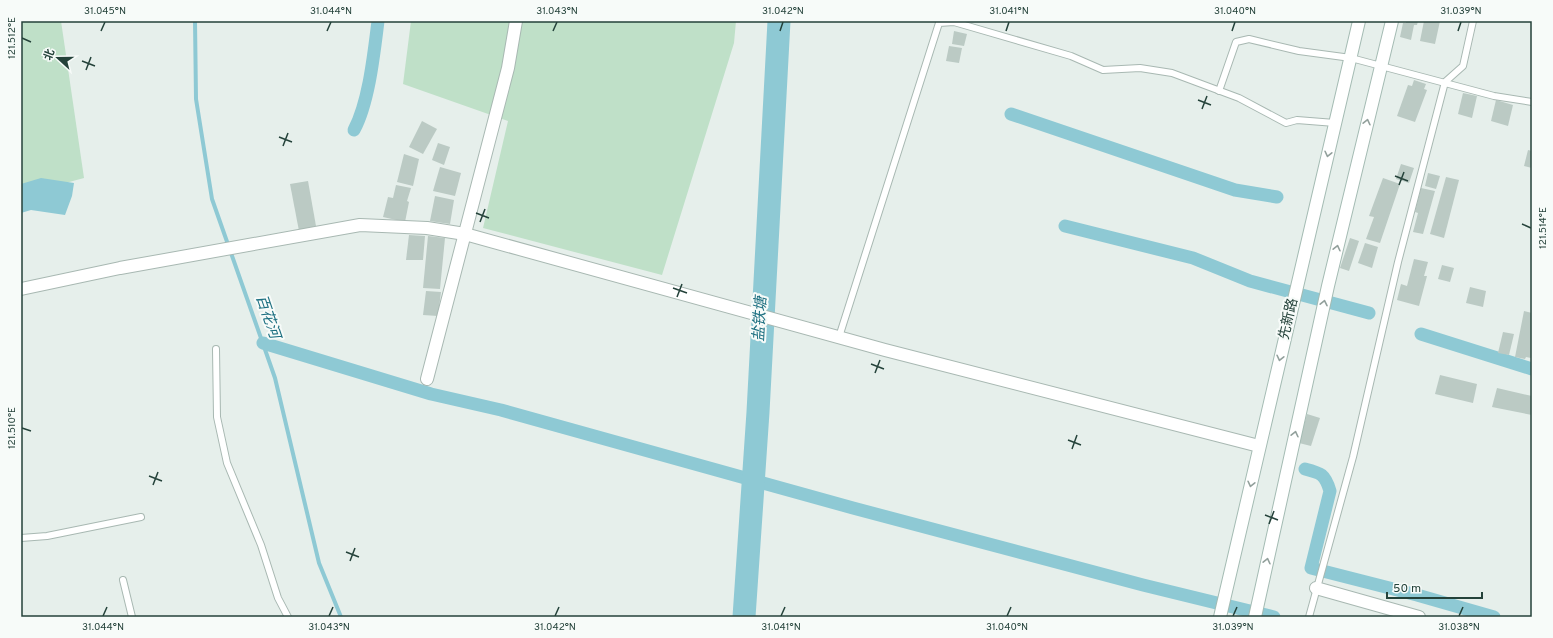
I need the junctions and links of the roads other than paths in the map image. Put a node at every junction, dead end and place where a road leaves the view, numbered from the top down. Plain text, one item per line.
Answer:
1 (516, 21) edge
2 (1359, 21) edge
3 (1392, 21) edge
4 (1473, 21) edge
5 (1351, 58) junction
6 (1380, 67) junction
7 (1445, 82) junction
8 (1220, 91) junction
9 (1532, 102) edge
10 (1335, 123) junction
11 (465, 234) junction
12 (21, 289) edge
13 (839, 337) junction
14 (216, 350) dead end
15 (427, 379) dead end
16 (1259, 446) junction
17 (141, 517) dead end
18 (21, 538) edge
19 (123, 580) dead end
20 (1316, 588) junction
21 (132, 617) edge
22 (288, 617) edge
23 (1220, 617) edge
24 (1254, 617) edge
25 (1309, 617) edge
26 (1419, 617) edge

1 - 11 street
2 - 5 street, 先新路
3 - 6 street
4 - 7 lane
5 - 6 lane
5 - 8 lane
5 - 10 street, 先新路
6 - 7 lane
24 -> 6 street
7 - 9 lane
7 - 20 lane
8 - 10 lane
8 - 13 lane
10 -> 16 street, 先新路
11 - 12 street
11 - 13 street
11 - 15 street
13 - 16 street
14 - 22 lane
16 -> 23 street, 先新路
17 - 18 lane
19 - 21 lane
20 - 25 lane
20 - 26 street

